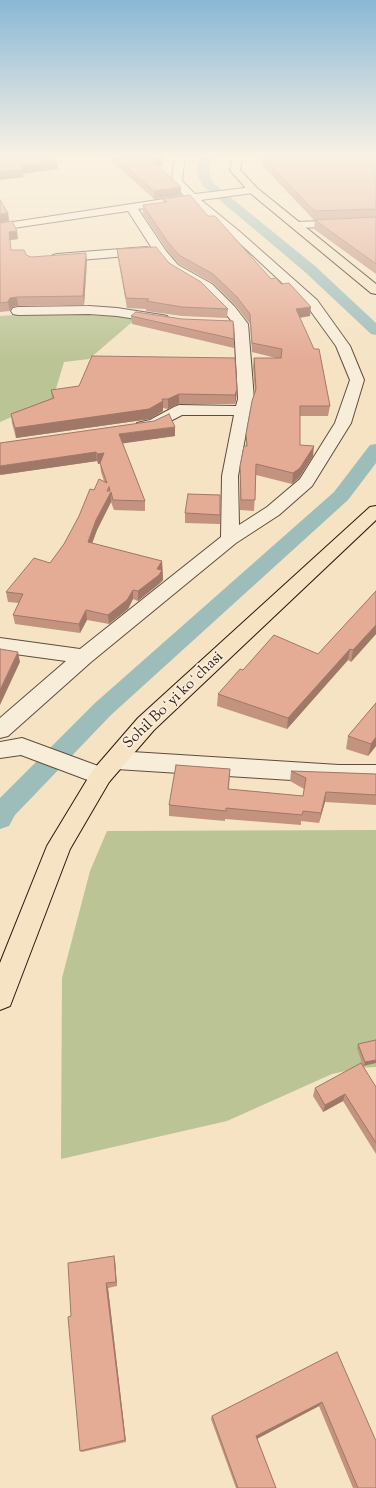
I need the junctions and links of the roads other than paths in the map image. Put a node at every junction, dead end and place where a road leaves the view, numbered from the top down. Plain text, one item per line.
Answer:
1 (18, 224) edge
2 (143, 224) edge
3 (226, 224) edge
4 (311, 224) edge
5 (296, 225) joint
6 (0, 227) edge
7 (160, 250) junction
8 (48, 258) edge
9 (373, 286) edge
10 (18, 311) dead end
11 (174, 321) edge
12 (226, 324) edge
13 (241, 324) junction
14 (242, 411) junction
15 (131, 428) edge
16 (375, 512) edge
17 (230, 538) junction
18 (0, 645) edge
19 (84, 657) junction
20 (0, 730) edge
21 (0, 750) edge
22 (108, 768) junction
23 (376, 774) edge
24 (0, 997) edge

1 - 6 street
2 - 7 street
3 - 17 street
4 - 5 street
5 - 9 main road
7 - 8 street
7 - 13 street
10 - 11 street
12 - 13 street
13 - 14 street
14 - 15 street
14 - 17 street
16 - 22 main road, Sohil Boʻyi koʻchasi
17 - 19 street
18 - 19 street
19 - 20 street
21 - 22 street
22 - 23 street
22 - 24 main road, Sohil Boʻyi koʻchasi

